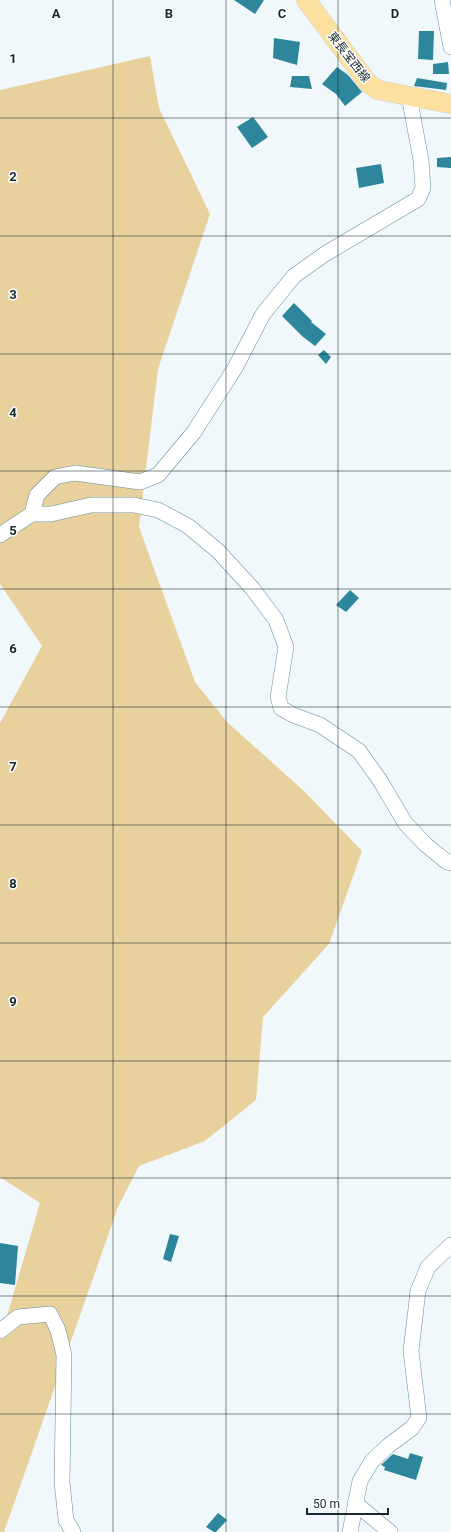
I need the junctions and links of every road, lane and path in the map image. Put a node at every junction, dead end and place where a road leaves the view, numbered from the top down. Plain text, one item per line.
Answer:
1 (306, 0) edge
2 (442, 0) edge
3 (451, 47) edge
4 (409, 96) junction
5 (451, 104) edge
6 (32, 514) junction
7 (0, 535) edge
8 (451, 863) edge
9 (451, 1245) edge
10 (0, 1331) edge
11 (355, 1503) junction
12 (73, 1532) edge
13 (350, 1532) edge
14 (390, 1532) edge

1 - 4 main road, 東長宝西線
2 - 3 street
4 - 5 main road, 東長宝西線
4 - 6 street
6 - 7 street
6 - 8 street
9 - 11 street
10 - 12 street
11 - 13 street
11 - 14 street

